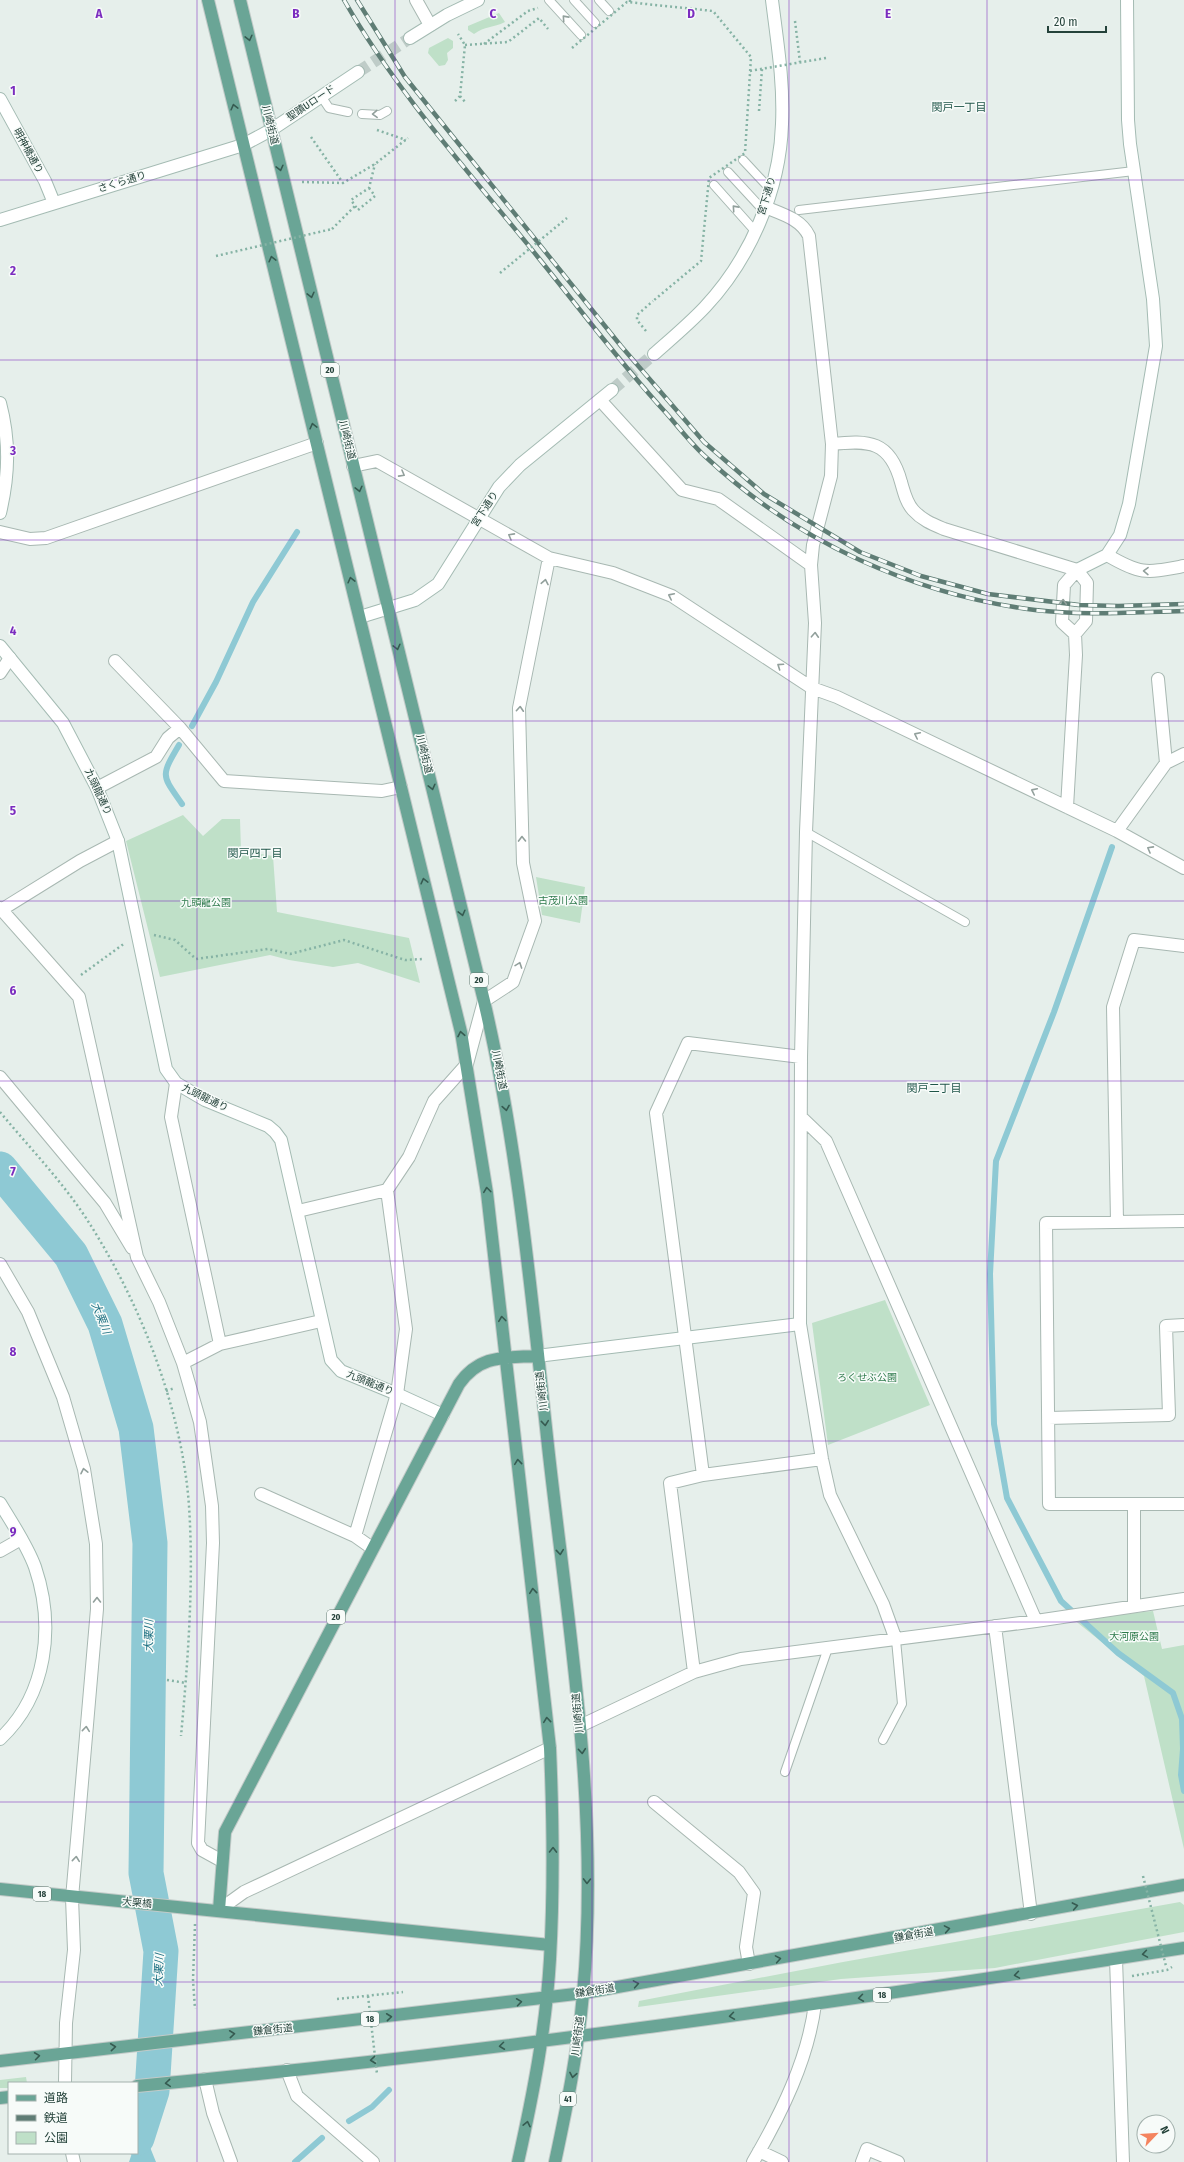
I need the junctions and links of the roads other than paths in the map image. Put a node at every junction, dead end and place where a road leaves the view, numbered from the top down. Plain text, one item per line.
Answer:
1 (208, 0) edge
2 (240, 0) edge
3 (416, 0) edge
4 (478, 0) edge
5 (574, 0) edge
6 (599, 0) edge
7 (772, 0) edge
8 (1127, 0) edge
9 (547, 3) edge
10 (609, 11) dead end
11 (595, 23) dead end
12 (430, 25) junction
13 (581, 36) dead end
14 (410, 38) tunnel mouth
15 (358, 72) tunnel mouth
16 (321, 96) junction
17 (0, 99) edge
18 (387, 111) dead end
19 (348, 112) dead end
20 (362, 114) dead end
21 (271, 130) junction
22 (243, 145) junction
23 (743, 160) dead end
24 (1134, 171) junction
25 (728, 172) dead end
26 (714, 185) dead end
27 (771, 190) junction
28 (54, 203) junction
29 (764, 209) junction
30 (799, 210) dead end
31 (0, 220) edge
32 (755, 231) junction
33 (654, 354) tunnel mouth
34 (612, 390) tunnel mouth
35 (600, 400) junction
36 (0, 403) edge
37 (317, 443) junction
38 (832, 444) junction
39 (353, 466) junction
40 (0, 513) edge
41 (478, 518) junction
42 (0, 532) edge
43 (1107, 555) junction
44 (549, 558) junction
45 (811, 565) junction
46 (1184, 566) edge
47 (1077, 570) junction
48 (388, 609) junction
49 (360, 617) junction
50 (1074, 634) junction
51 (0, 646) edge
52 (10, 658) junction
53 (115, 661) dead end
54 (0, 673) edge
55 (1158, 679) dead end
56 (812, 688) junction
57 (180, 728) junction
58 (1184, 754) edge
59 (1166, 763) junction
60 (401, 787) junction
61 (97, 788) junction
62 (1067, 807) junction
63 (1117, 831) junction
64 (806, 832) junction
65 (118, 842) junction
66 (1184, 868) edge
67 (1, 909) edge
68 (965, 922) dead end
69 (1184, 946) edge
70 (484, 1001) junction
71 (801, 1057) junction
72 (467, 1064) junction
73 (0, 1077) edge
74 (176, 1083) junction
75 (801, 1117) junction
76 (388, 1190) junction
77 (298, 1210) junction
78 (1117, 1221) junction
79 (1184, 1221) edge
80 (137, 1257) junction
81 (0, 1264) edge
82 (321, 1321) junction
83 (800, 1324) junction
84 (1184, 1325) edge
85 (685, 1338) junction
86 (220, 1344) junction
87 (538, 1356) junction
88 (507, 1358) junction
89 (184, 1363) junction
90 (397, 1394) junction
91 (443, 1416) junction
92 (1048, 1418) junction
93 (822, 1459) junction
94 (703, 1475) junction
95 (261, 1494) dead end
96 (0, 1503) edge
97 (1184, 1504) edge
98 (1134, 1505) junction
99 (355, 1536) junction
100 (20, 1539) junction
101 (372, 1548) junction
102 (0, 1551) edge
103 (1184, 1599) edge
104 (1134, 1605) junction
105 (1036, 1621) junction
106 (995, 1626) junction
107 (896, 1640) junction
108 (828, 1648) junction
109 (694, 1672) junction
110 (580, 1726) junction
111 (0, 1739) edge
112 (883, 1740) dead end
113 (550, 1748) junction
114 (785, 1772) dead end
115 (654, 1802) dead end
116 (222, 1861) junction
117 (0, 1889) edge
118 (1181, 1889) edge
119 (78, 1898) junction
120 (219, 1910) junction
121 (1031, 1914) junction
122 (550, 1945) junction
123 (1184, 1948) edge
124 (1116, 1959) junction
125 (749, 1964) junction
126 (584, 1993) junction
127 (546, 1998) junction
128 (815, 2004) junction
129 (579, 2036) junction
130 (541, 2041) junction
131 (69, 2052) junction
132 (0, 2061) edge
133 (287, 2070) junction
134 (202, 2080) junction
135 (65, 2082) edge
136 (138, 2086) edge
137 (759, 2151) junction
138 (231, 2162) edge
139 (373, 2162) edge
140 (518, 2162) edge
141 (555, 2162) edge
142 (752, 2162) edge
143 (782, 2162) edge
144 (862, 2162) edge
145 (898, 2162) edge
146 (1123, 2162) edge

22 -> 1 main road
2 -> 21 main road, 川崎街道 / 20
3 - 12 street
4 - 12 street
5 - 11 lane
6 - 10 lane
7 - 27 street, 宮下通り
8 - 24 street
13 -> 9 lane
12 - 14 street
15 - 16 street, 聖蹟Uロード
16 - 19 lane
16 - 21 street, 聖蹟Uロード
17 - 28 street, 明神橋通り
18 -> 20 lane
21 - 22 street, 聖蹟Uロード
21 -> 39 main road, 川崎街道 / 20
22 - 28 street, さくら通り
37 -> 22 main road
23 - 27 lane
24 - 30 lane
24 - 43 street
25 - 29 lane
32 -> 26 lane
27 - 29 street, 宮下通り
28 - 31 street, さくら通り
29 - 32 street, 宮下通り
29 - 38 street
32 - 33 street, 宮下通り
34 - 35 street, 宮下通り
35 - 41 street, 宮下通り
35 - 45 street
36 - 40 street
37 - 42 street
49 -> 37 main road
38 - 45 street
38 - 47 street
39 -> 41 street
39 -> 48 main road, 川崎街道 / 20
44 -> 41 street
41 - 48 street, 宮下通り
46 -> 43 street
43 - 47 street
56 -> 44 street
70 -> 44 street
56 -> 45 street
47 - 50 street
50 -> 47 street
48 - 49 street, 宮下通り
48 -> 70 main road, 川崎街道 / 20
49 - 60 main road
50 - 62 street
51 - 52 street, 九頭龍通り
52 - 54 street
52 - 61 street, 九頭龍通り
53 - 57 street
55 - 59 street
62 -> 56 street
56 - 64 street
57 - 60 street
57 - 61 street
58 - 59 street
59 - 63 street
72 -> 60 main road
61 - 65 street, 九頭龍通り
62 - 63 street
66 -> 63 street
64 - 68 lane
64 - 71 street
65 - 67 street
65 - 74 street, 九頭龍通り
67 - 80 street
69 - 78 street
70 - 72 street
70 -> 87 main road, 川崎街道 / 20
71 - 75 street
71 - 85 street
72 - 76 street
88 -> 72 main road
73 - 80 street
74 - 77 street, 九頭龍通り
74 - 86 street
75 - 83 street
75 - 105 street
76 - 77 street
76 - 90 street
77 - 82 street, 九頭龍通り
78 - 79 street
78 - 92 street
80 - 89 street
119 -> 81 street
82 - 86 street
82 - 90 street, 九頭龍通り
83 - 85 street
83 - 93 street
84 - 92 street
85 - 87 street
85 - 94 street
86 - 89 street
87 - 88 main road, 20
87 -> 110 main road, 川崎街道 / 20
88 - 91 main road, 20
113 -> 88 main road
89 - 116 street
90 - 91 street, 九頭龍通り
90 - 99 street
91 - 101 main road, 20
92 - 98 street
93 - 94 street
93 - 107 street
94 - 109 street
95 - 99 street
96 - 100 street
97 - 98 street
98 - 104 street
99 - 101 street
100 - 102 street
100 - 111 street
101 - 116 main road, 20
103 - 104 street
104 - 105 street
105 - 106 street
106 - 107 street
106 - 121 street
107 - 108 street
107 - 112 lane
108 - 109 street
108 - 114 lane
109 - 110 street
110 -> 126 main road, 川崎街道 / 20
113 - 120 street
122 -> 113 main road
115 - 125 street
116 - 120 main road, 20
117 - 119 main road, 18
121 -> 118 main road, 鎌倉街道 / 18
119 - 120 main road, 大栗橋 / 18
119 - 131 street
120 - 122 main road, 18
125 -> 121 main road, 鎌倉街道 / 18
122 - 127 main road
123 -> 124 main road, 18
124 -> 128 main road, 18
124 - 146 street
126 -> 125 main road, 鎌倉街道 / 18
126 - 127 main road, 鎌倉街道 / 18
126 - 129 main road, 川崎街道 / 20
127 - 130 main road
131 -> 127 main road, 鎌倉街道 / 18
128 -> 129 main road, 18
128 - 137 street
129 - 130 main road, 18
129 -> 141 main road, 川崎街道 / 41
130 -> 133 main road, 18
140 -> 130 main road
132 -> 131 main road, 鎌倉街道 / 18
131 - 135 street
133 - 134 main road, 18
133 - 139 street
134 -> 136 main road, 18
134 - 138 street
137 - 142 street
137 - 143 street
144 - 145 street

